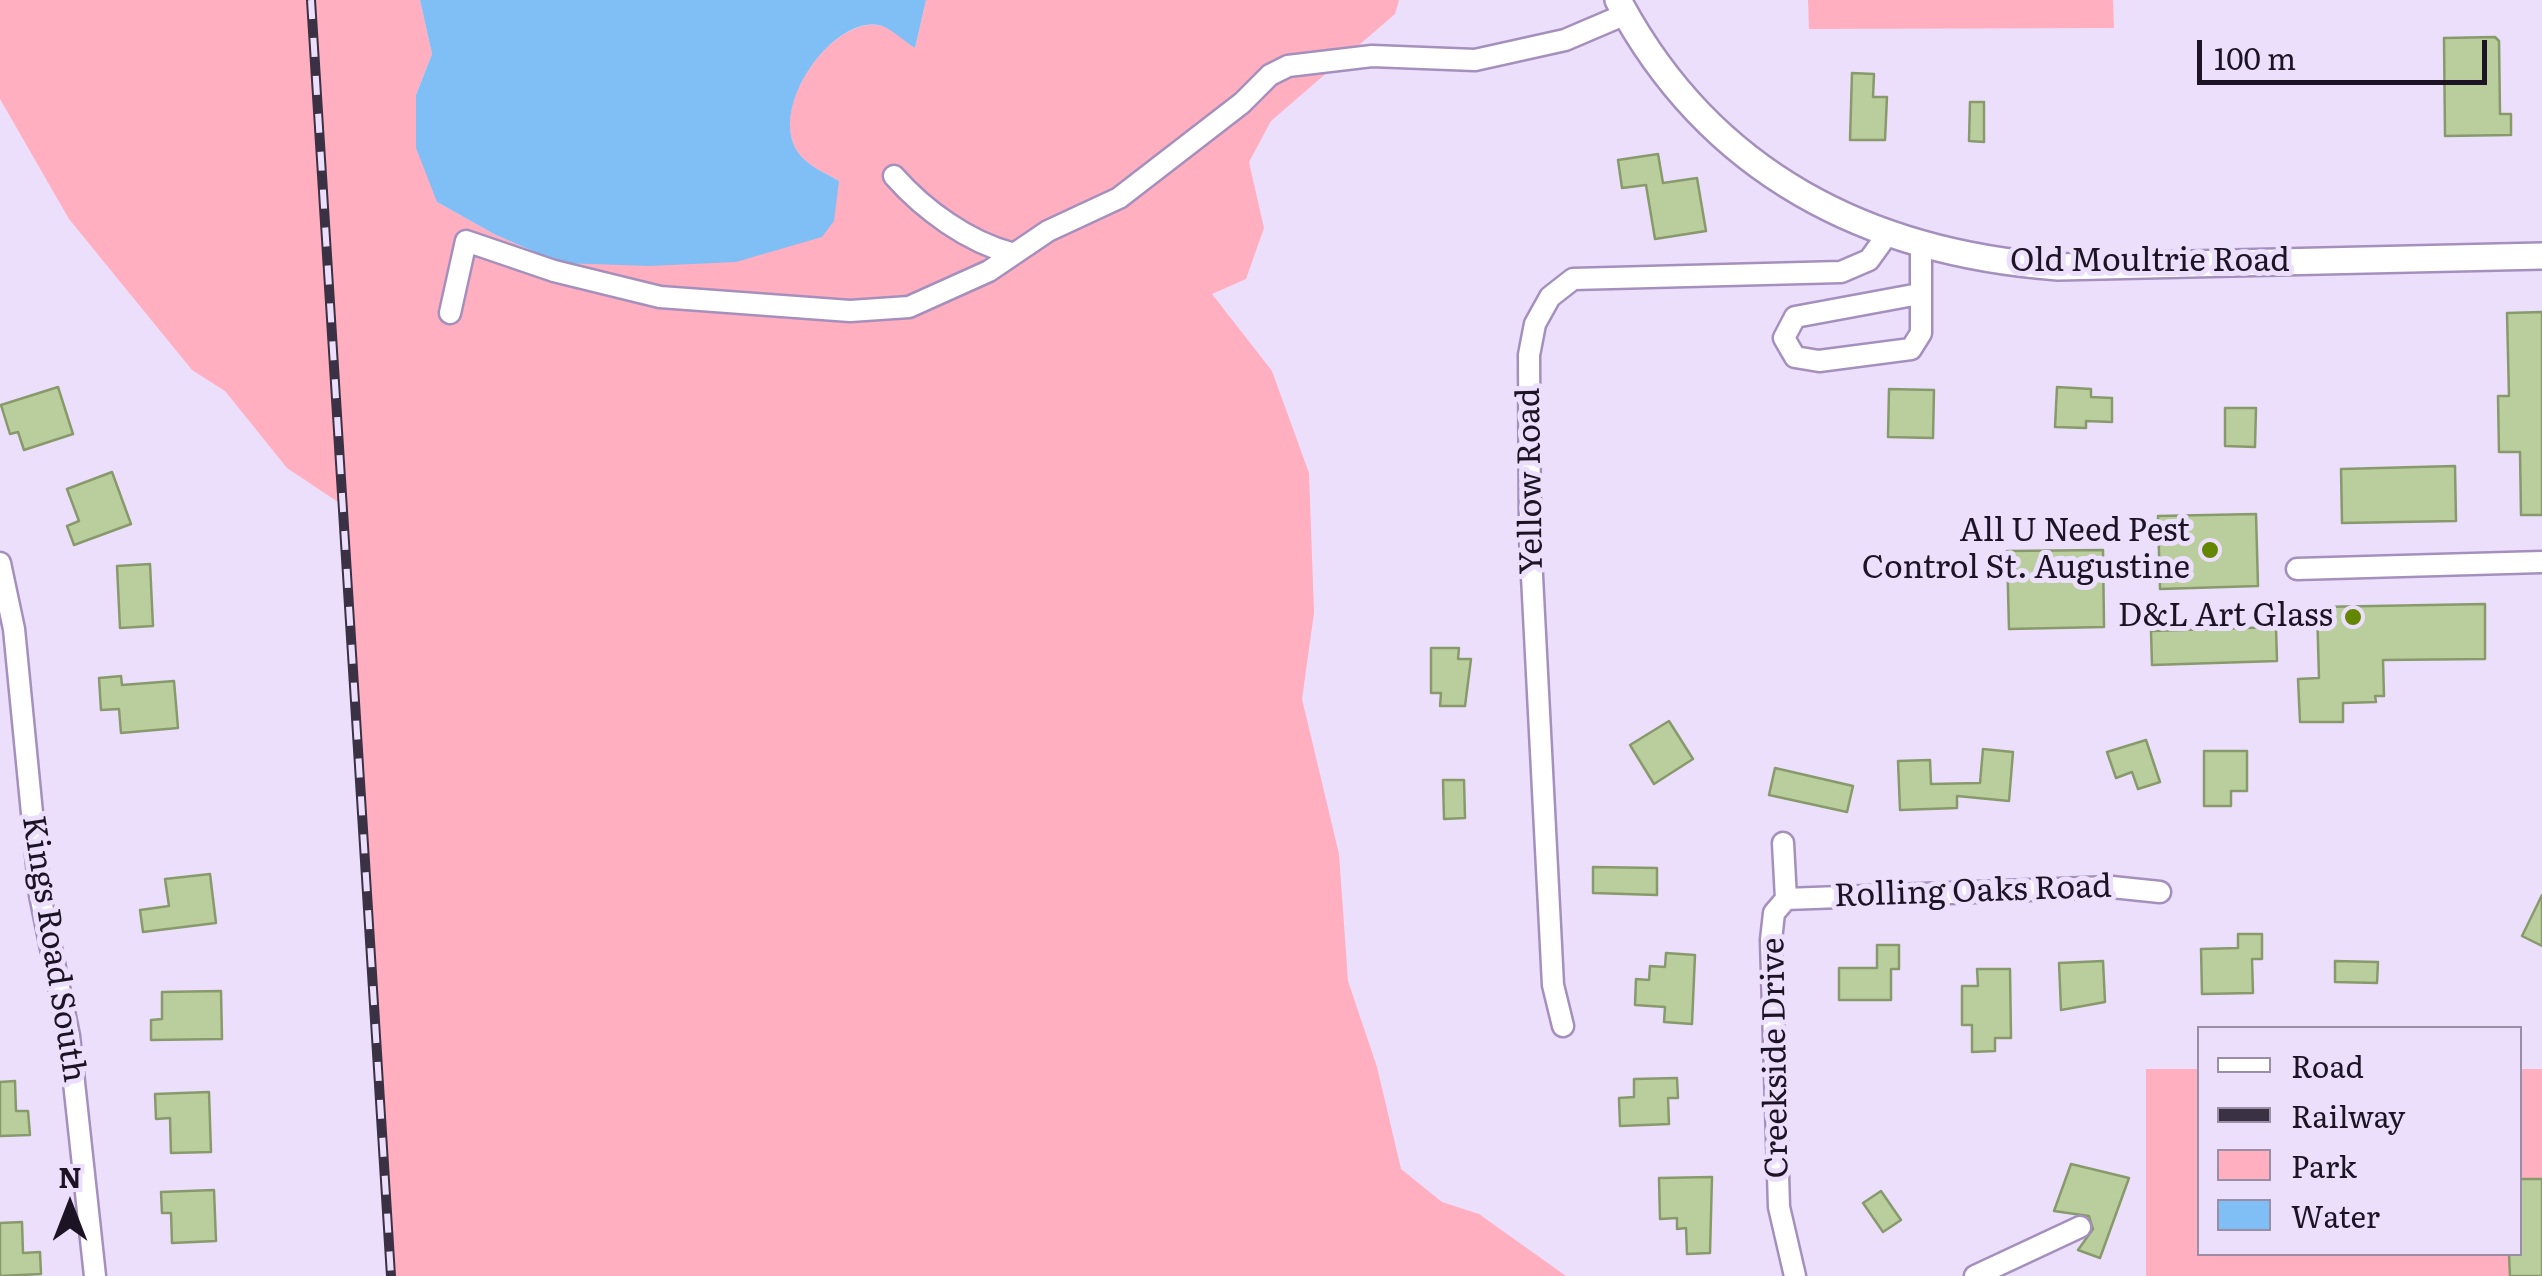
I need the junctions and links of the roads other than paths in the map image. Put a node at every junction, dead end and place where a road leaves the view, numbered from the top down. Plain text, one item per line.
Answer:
1 (1622, 7) edge
2 (894, 176) dead end
3 (1886, 235) junction
4 (1921, 247) junction
5 (1012, 253) junction
6 (2542, 256) edge
7 (1919, 294) junction
8 (450, 312) dead end
9 (2542, 562) edge
10 (0, 563) edge
11 (2297, 569) dead end
12 (1783, 843) dead end
13 (2160, 892) dead end
14 (1786, 899) junction
15 (1562, 1026) dead end
16 (2080, 1227) dead end
17 (95, 1276) edge
18 (1794, 1276) edge
19 (1975, 1276) edge

1 - 3 main road, Old Moultrie Road
1 - 5 street
2 - 5 street
3 - 4 main road, Old Moultrie Road
3 - 15 street, Yellow Road
4 - 6 main road, Old Moultrie Road
4 - 7 street
5 - 8 street
7 - 7 street
9 - 11 street
10 - 17 street, Kings Road South
12 - 14 street, Creekside Drive
13 - 14 street, Rolling Oaks Road
14 - 18 street, Creekside Drive
16 - 19 street

